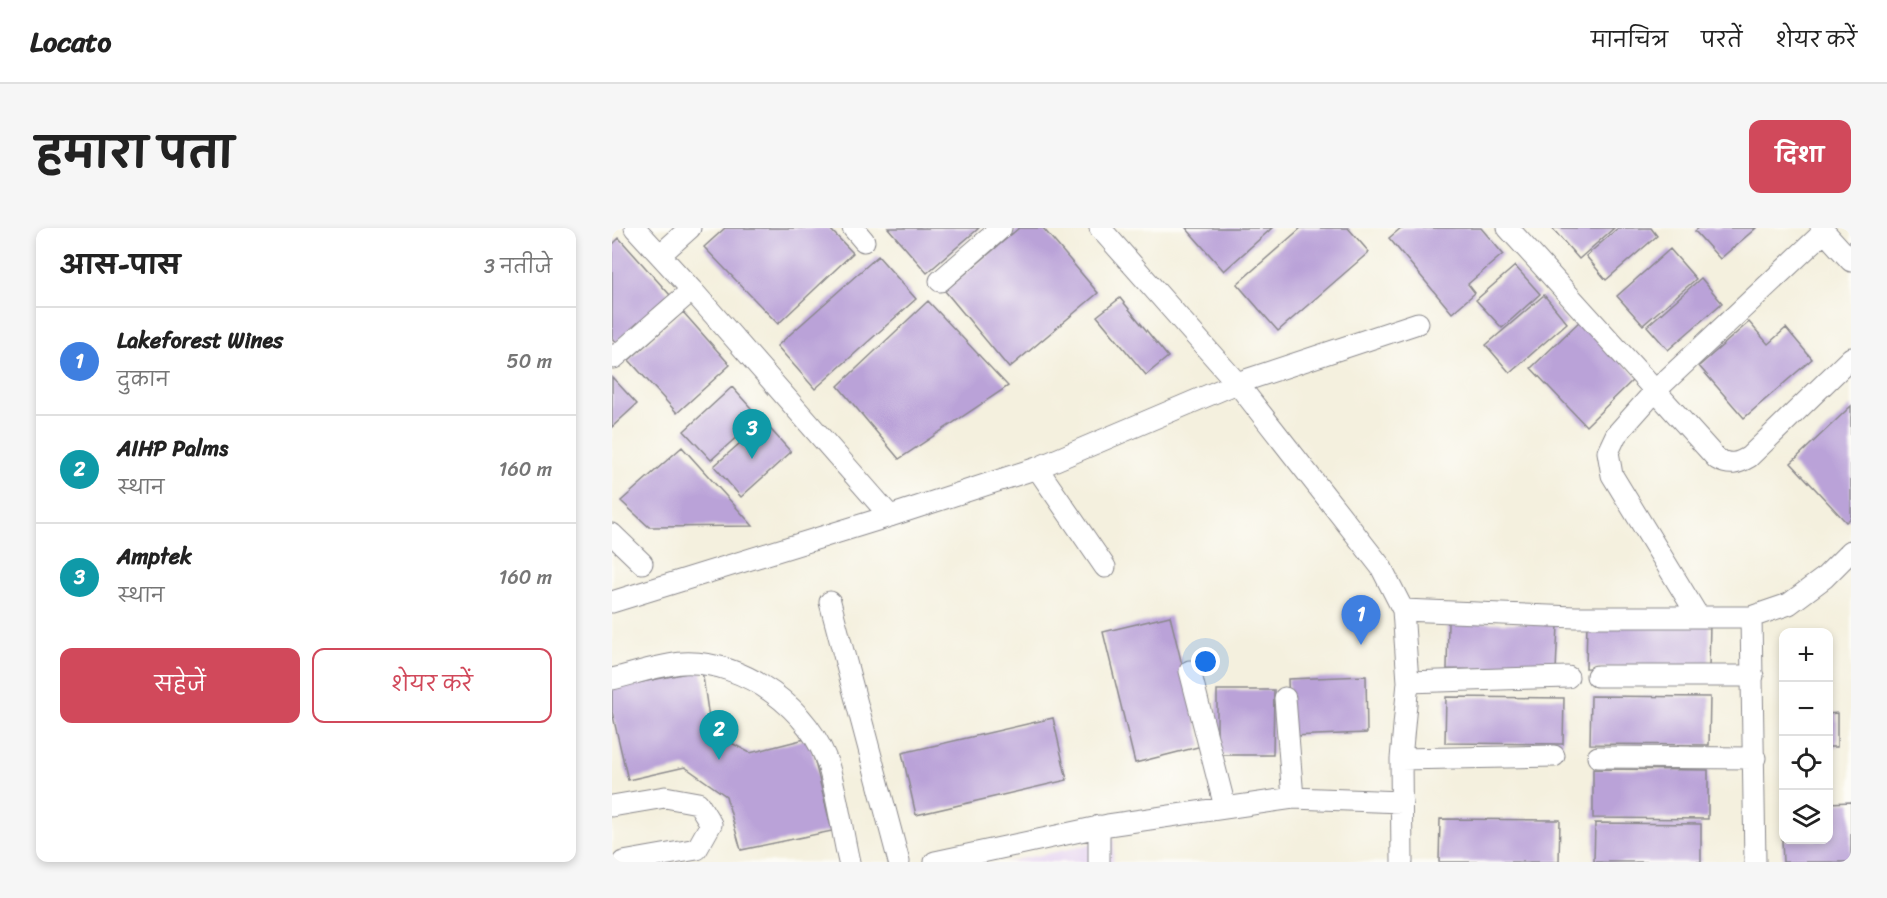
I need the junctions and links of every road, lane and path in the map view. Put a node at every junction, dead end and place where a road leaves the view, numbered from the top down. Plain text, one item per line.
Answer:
1 (635, 228) edge
2 (690, 228) edge
3 (1000, 228) edge
4 (1508, 228) edge
5 (1823, 230) edge
6 (1108, 231) edge
7 (660, 255) junction
8 (1851, 261) edge
9 (940, 281) dead end
10 (692, 290) junction
11 (1418, 323) dead end
12 (612, 355) edge
13 (1851, 358) edge
14 (1237, 383) junction
15 (1656, 390) junction
16 (1037, 468) junction
17 (890, 516) junction
18 (612, 534) edge
19 (1851, 551) edge
20 (642, 563) dead end
21 (1105, 567) dead end
22 (612, 602) edge
23 (830, 602) dead end
24 (1403, 610) junction
25 (1698, 616) junction
26 (1751, 617) junction
27 (1190, 671) dead end
28 (1597, 676) dead end
29 (1753, 676) junction
30 (1568, 677) dead end
31 (612, 679) edge
32 (1408, 682) junction
33 (1285, 698) dead end
34 (1554, 756) dead end
35 (1598, 757) dead end
36 (1755, 758) junction
37 (1401, 759) junction
38 (1293, 798) junction
39 (1402, 802) junction
40 (612, 806) edge
41 (1225, 807) junction
42 (1099, 826) junction
43 (977, 857) edge
44 (623, 862) edge
45 (849, 862) edge
46 (899, 862) edge
47 (935, 862) edge
48 (1099, 862) edge
49 (1402, 862) edge
50 (1755, 862) edge

1 - 7 lane
2 - 7 lane
3 - 9 lane
4 - 15 lane
5 - 8 lane
5 - 15 lane
6 - 14 lane
7 - 10 lane
10 - 12 lane
10 - 17 lane
11 - 14 lane
13 - 15 lane
14 - 16 lane
14 - 24 lane
15 - 25 lane
16 - 17 lane
16 - 21 lane
17 - 22 lane
18 - 20 lane
19 - 26 lane
23 - 46 lane
24 - 25 lane
24 - 32 lane
25 - 26 lane
26 - 29 lane
27 - 41 lane
28 - 29 lane
29 - 36 lane
30 - 32 lane
31 - 45 lane
32 - 37 lane
33 - 38 lane
34 - 37 lane
35 - 36 lane
36 - 50 lane
37 - 39 lane
38 - 39 lane
38 - 41 lane
39 - 49 lane
40 - 44 lane
41 - 42 lane
42 - 43 lane
42 - 48 lane
43 - 47 lane

